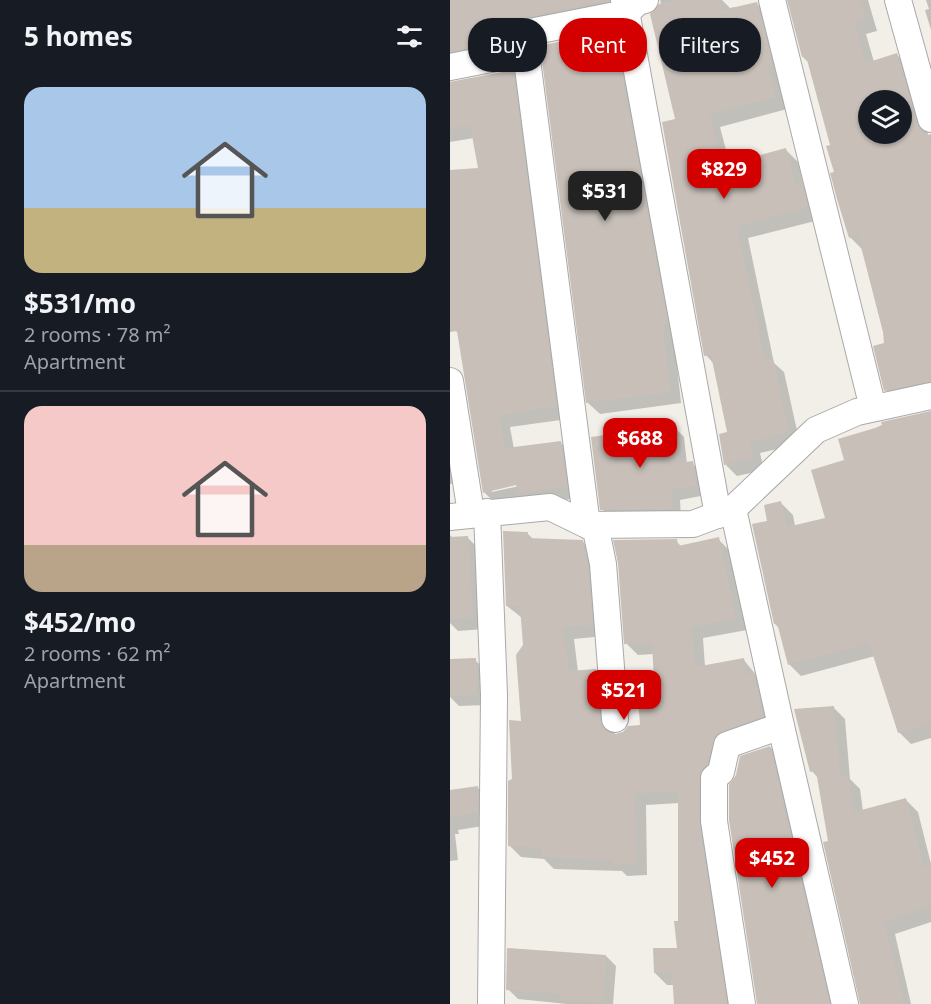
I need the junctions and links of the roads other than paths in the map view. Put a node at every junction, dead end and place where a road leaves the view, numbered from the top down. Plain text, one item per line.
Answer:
1 (772, 0) edge
2 (898, 0) edge
3 (632, 4) edge
4 (547, 27) edge
5 (468, 63) edge
6 (450, 67) edge
7 (529, 72) edge
8 (926, 79) edge
9 (931, 119) edge
10 (450, 381) edge
11 (931, 396) edge
12 (873, 408) junction
13 (725, 512) junction
14 (470, 514) edge
15 (587, 525) junction
16 (615, 719) dead end
17 (781, 726) junction
18 (491, 1004) edge
19 (742, 1004) edge
20 (845, 1004) edge

1 - 12 street
2 - 8 street
3 - 4 street
3 - 13 street
5 - 6 street
7 - 15 street
8 - 9 street
10 - 14 street
11 - 12 street
12 - 13 street
13 - 15 street
13 - 17 street
14 - 15 street
14 - 18 street
15 - 16 street
17 - 19 street
17 - 20 street

